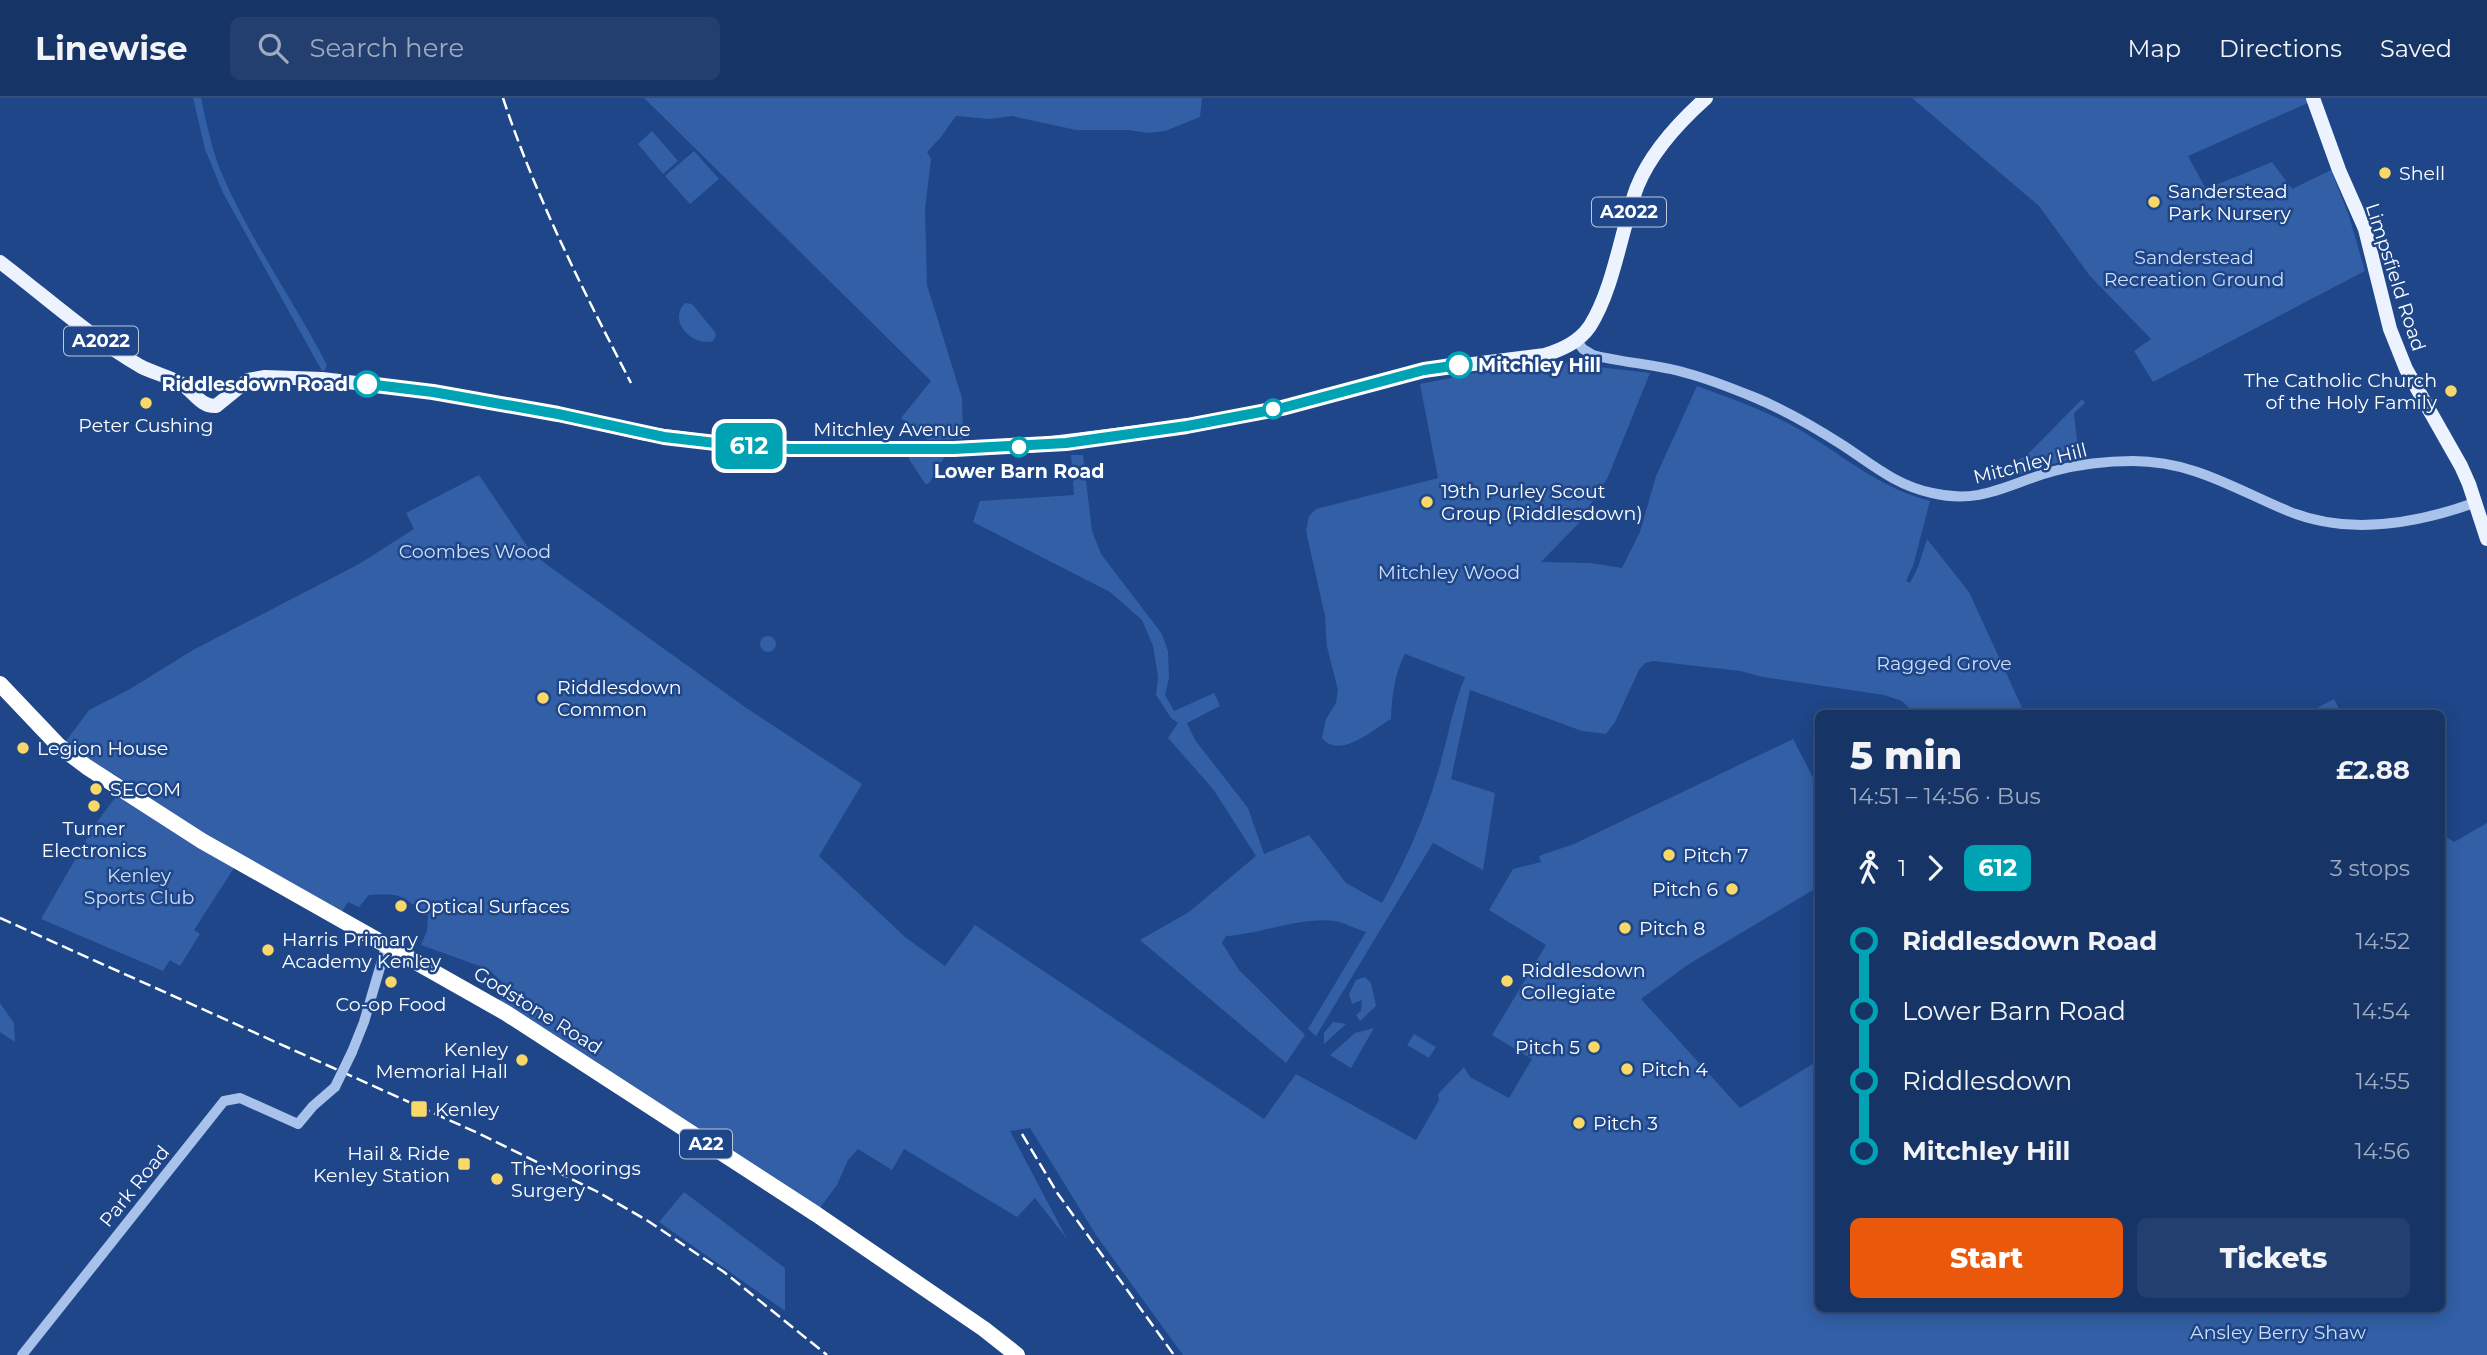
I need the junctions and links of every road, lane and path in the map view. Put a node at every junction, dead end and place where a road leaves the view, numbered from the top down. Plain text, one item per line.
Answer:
1 (1706, 98) edge
2 (2313, 98) edge
3 (0, 262) edge
4 (1576, 340) junction
5 (2474, 503) junction
6 (2487, 539) edge
7 (0, 684) edge
8 (386, 947) junction
9 (22, 1355) edge
10 (1017, 1355) edge

1 - 4 main road, A2022
2 - 5 main road, Limpsfield Road
3 - 4 main road, Mitchley Avenue / A2022
4 - 5 street, Mitchley Hill
5 - 6 main road, Limpsfield Road
7 - 8 highway, Godstone Road / A22
8 - 9 street, Park Road, bridge
8 - 10 highway, Godstone Road / A22

